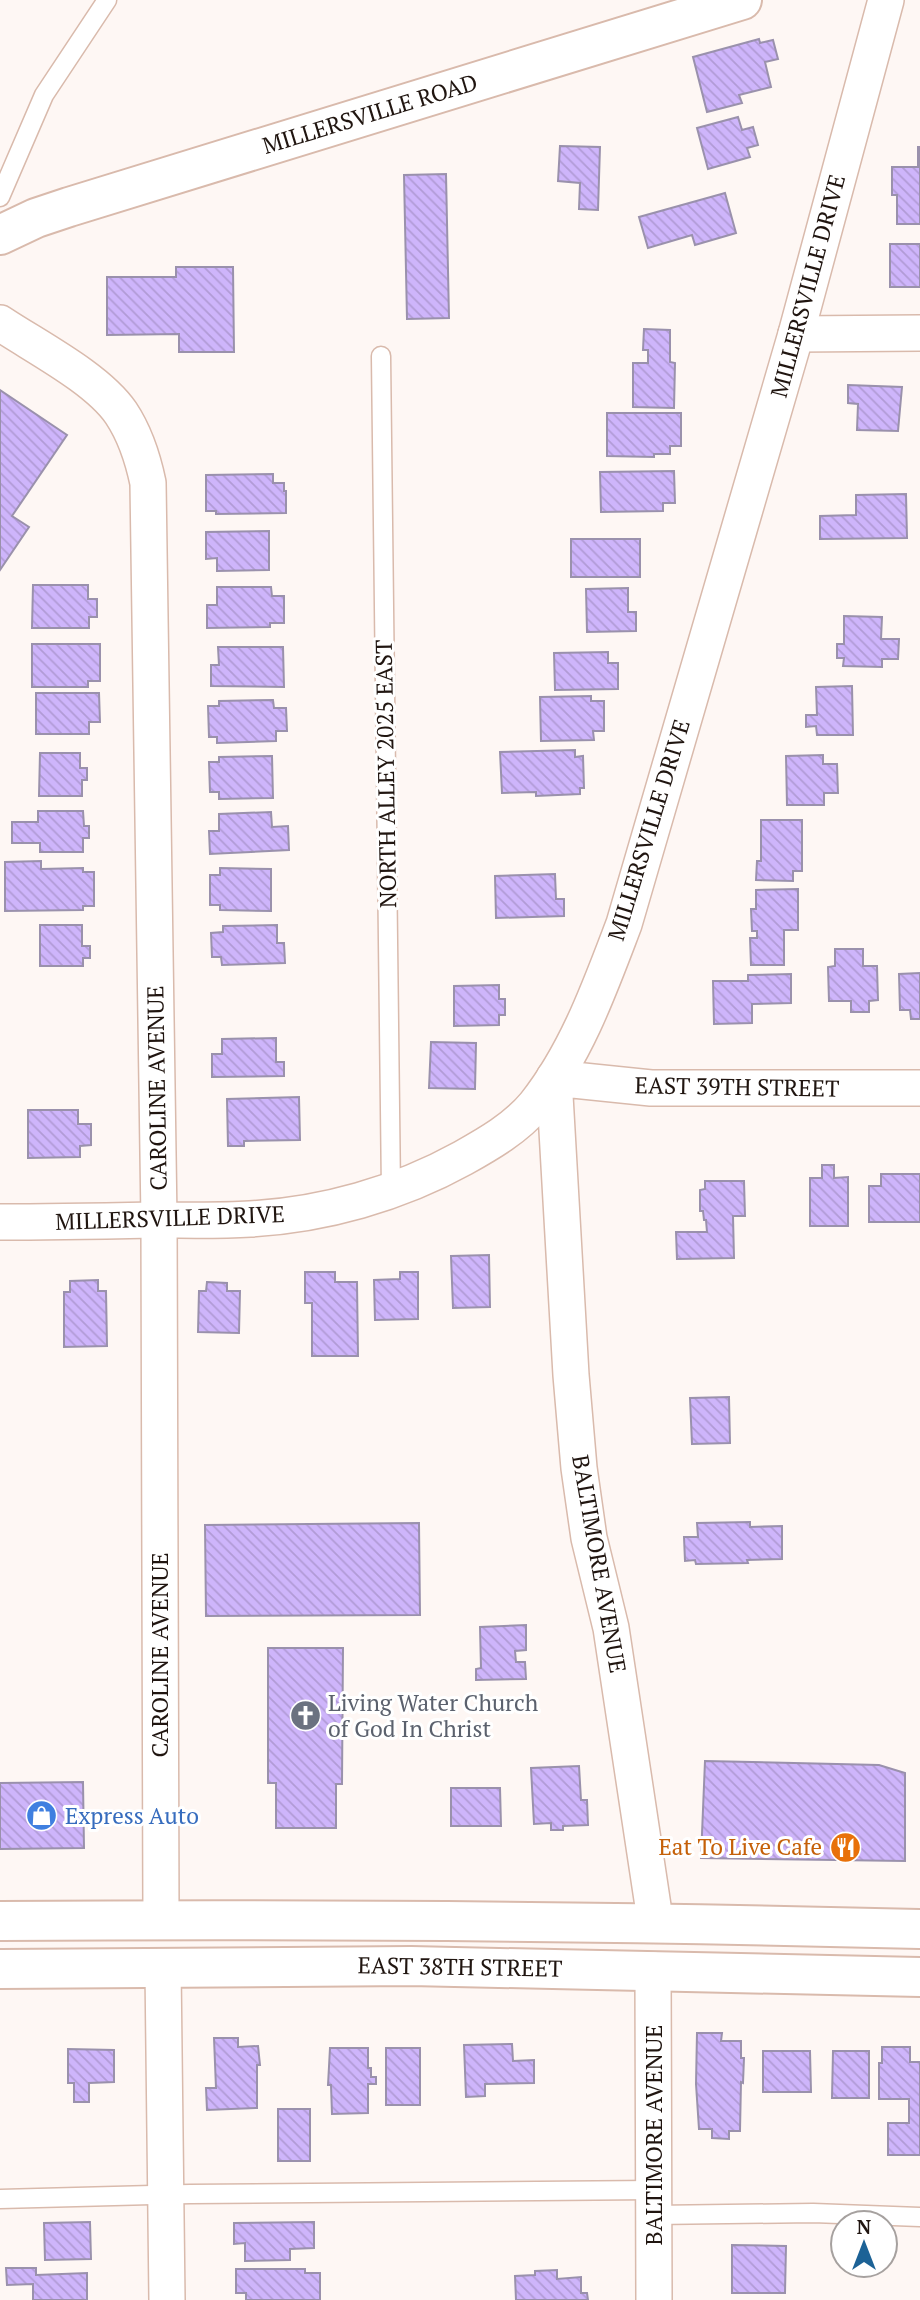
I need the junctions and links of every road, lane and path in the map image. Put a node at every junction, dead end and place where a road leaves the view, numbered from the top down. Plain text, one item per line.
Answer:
1 (107, 0) edge
2 (742, 0) edge
3 (886, 0) edge
4 (0, 197) edge
5 (0, 235) edge
6 (0, 323) edge
7 (920, 333) edge
8 (796, 334) junction
9 (381, 356) dead end
10 (554, 1078) junction
11 (920, 1088) edge
12 (391, 1192) junction
13 (159, 1220) junction
14 (0, 1222) edge
15 (161, 1920) junction
16 (0, 1921) edge
17 (651, 1923) junction
18 (920, 1928) edge
19 (163, 1968) junction
20 (0, 1969) edge
21 (653, 1970) junction
22 (920, 1977) edge
23 (167, 2194) junction
24 (0, 2199) edge
25 (654, 2203) junction
26 (920, 2217) edge
27 (167, 2300) edge
28 (654, 2300) edge

1 - 4 lane
2 - 5 main road, MILLERSVILLE ROAD
3 - 8 street, MILLERSVILLE DRIVE
6 - 13 street, CAROLINE AVENUE
7 - 8 street
8 - 10 street, MILLERSVILLE DRIVE
9 - 12 lane, NORTH ALLEY 2025 EAST
10 - 11 street, EAST 39TH STREET
10 - 12 street, MILLERSVILLE DRIVE
10 - 17 street, BALTIMORE AVENUE
12 - 13 street, MILLERSVILLE DRIVE
13 - 14 street, MILLERSVILLE DRIVE
13 - 15 street, CAROLINE AVENUE
15 - 16 main road, EAST 38TH STREET
15 - 17 main road, EAST 38TH STREET
17 - 18 main road, EAST 38TH STREET
19 - 20 main road, EAST 38TH STREET
19 - 21 main road, EAST 38TH STREET
19 - 23 street
21 - 22 main road, EAST 38TH STREET
21 - 25 street, BALTIMORE AVENUE
23 - 24 lane
23 - 25 lane
23 - 27 street
25 - 26 lane
25 - 28 street, BALTIMORE AVENUE

